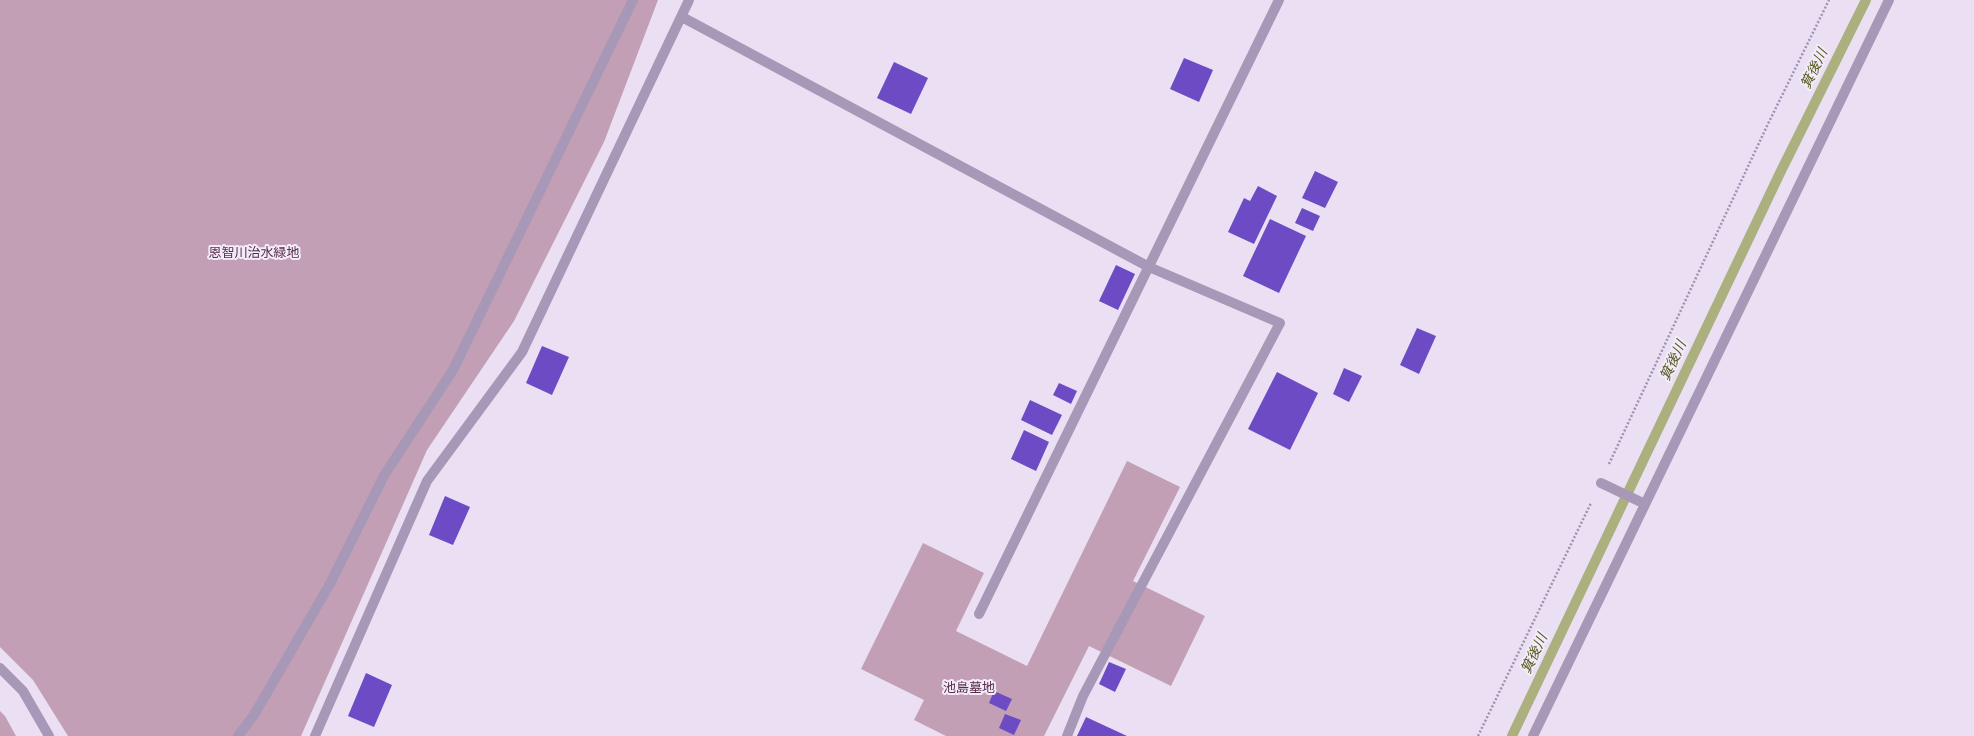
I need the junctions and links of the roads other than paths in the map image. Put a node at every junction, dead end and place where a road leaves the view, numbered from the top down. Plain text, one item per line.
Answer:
1 (634, 0) edge
2 (689, 0) edge
3 (1279, 0) edge
4 (1889, 0) edge
5 (682, 17) junction
6 (1149, 267) junction
7 (1600, 483) road end
8 (1645, 504) junction
9 (978, 614) dead end
10 (0, 668) edge
11 (49, 736) edge
12 (238, 736) edge
13 (315, 736) edge
14 (1068, 736) edge
15 (1533, 736) edge

1 - 12 street
2 - 5 street
3 - 6 street
4 - 8 street
5 - 6 street
5 - 13 street
6 - 9 street
6 - 14 street
7 - 8 street
8 - 15 street
10 - 11 street

